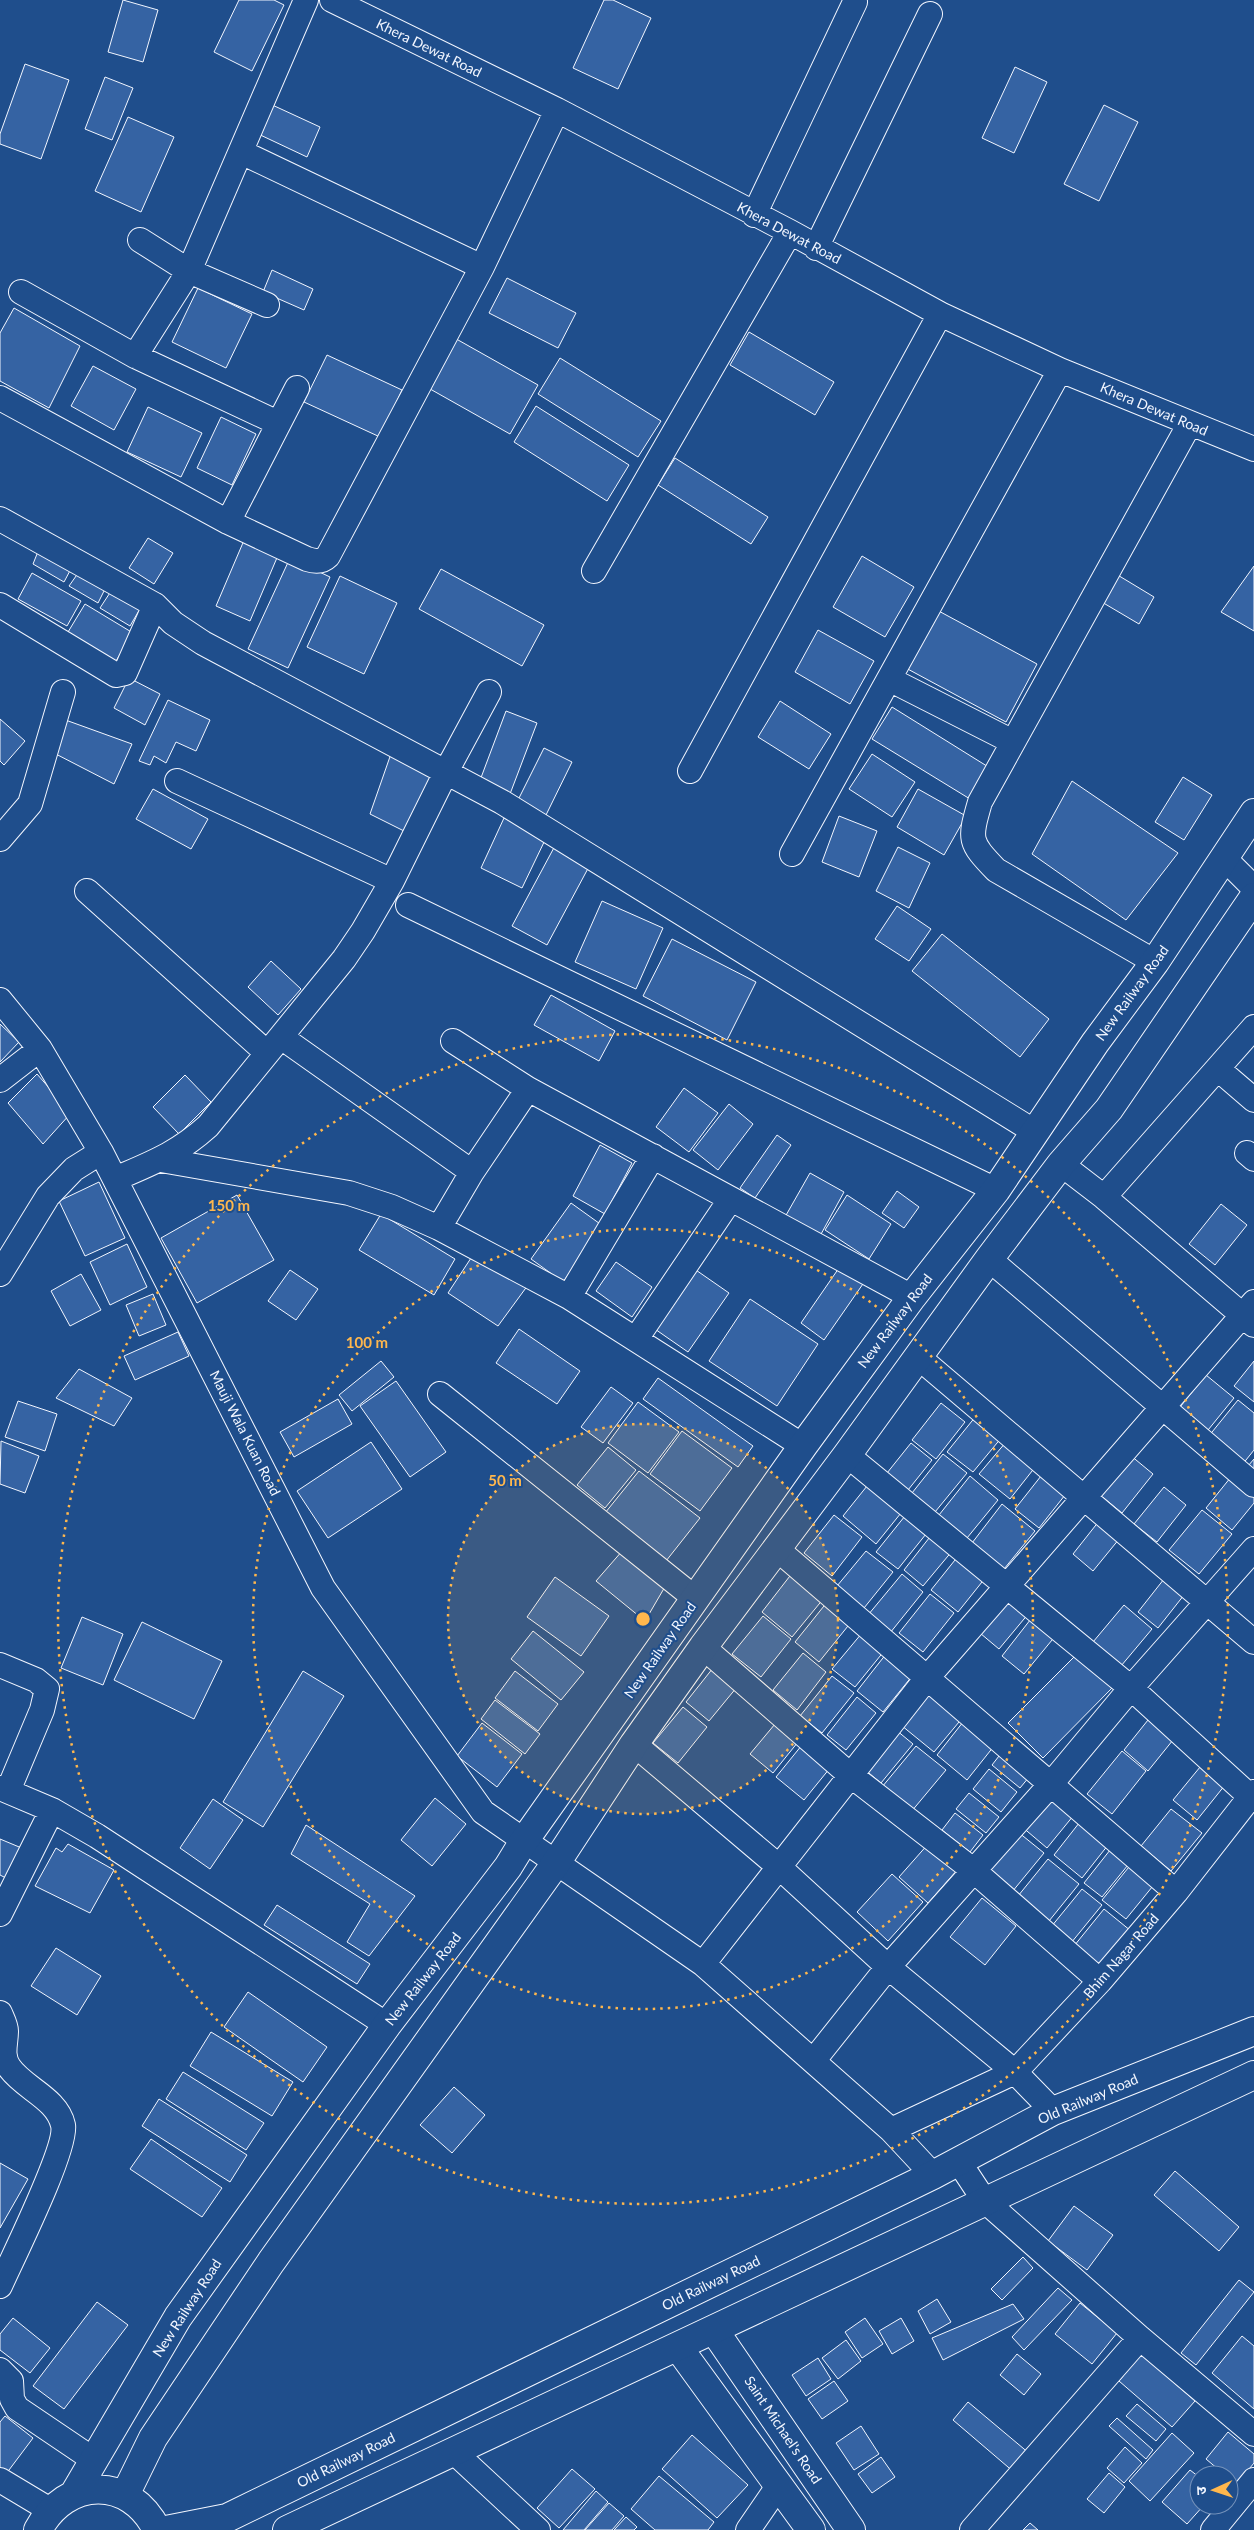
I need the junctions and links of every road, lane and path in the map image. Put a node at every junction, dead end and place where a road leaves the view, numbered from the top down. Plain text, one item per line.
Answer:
1 (306, 0) edge
2 (332, 0) edge
3 (856, 2) dead end
4 (930, 14) dead end
5 (557, 110) junction
6 (241, 152) junction
7 (754, 214) junction
8 (790, 232) junction
9 (140, 240) dead end
10 (816, 248) junction
11 (482, 267) junction
12 (189, 271) junction
13 (21, 292) dead end
14 (267, 305) dead end
15 (940, 314) junction
16 (135, 356) junction
17 (1060, 370) junction
18 (297, 388) dead end
19 (0, 398) edge
20 (278, 423) junction
21 (1189, 424) junction
22 (1254, 449) edge
23 (0, 519) edge
24 (228, 522) junction
25 (594, 571) dead end
26 (0, 605) edge
27 (155, 605) junction
28 (889, 679) junction
29 (63, 692) dead end
30 (489, 692) dead end
31 (1013, 742) junction
32 (447, 770) junction
33 (690, 772) dead end
34 (177, 781) dead end
35 (1254, 813) edge
36 (0, 839) edge
37 (792, 854) dead end
38 (1224, 858) junction
39 (392, 881) junction
40 (1254, 888) edge
41 (87, 891) dead end
42 (1254, 898) edge
43 (408, 905) dead end
44 (1155, 962) junction
45 (0, 1000) edge
46 (1254, 1027) edge
47 (454, 1041) dead end
48 (274, 1045) junction
49 (40, 1049) junction
50 (1218, 1069) junction
51 (0, 1080) edge
52 (528, 1088) junction
53 (1254, 1100) edge
54 (1035, 1132) junction
55 (101, 1152) junction
56 (653, 1156) junction
57 (161, 1160) junction
58 (1061, 1164) junction
59 (472, 1172) junction
60 (115, 1179) junction
61 (996, 1190) junction
62 (1104, 1198) junction
63 (730, 1200) junction
64 (440, 1228) junction
65 (989, 1259) junction
66 (0, 1274) edge
67 (569, 1297) junction
68 (912, 1297) junction
69 (1250, 1314) edge
70 (636, 1339) junction
71 (917, 1356) junction
72 (440, 1394) dead end
73 (1164, 1406) junction
74 (803, 1446) junction
75 (847, 1455) junction
76 (1254, 1485) edge
77 (1083, 1497) junction
78 (777, 1549) junction
79 (1254, 1550) edge
80 (1007, 1585) junction
81 (696, 1599) junction
82 (1209, 1602) junction
83 (1254, 1642) edge
84 (703, 1647) junction
85 (0, 1665) edge
86 (927, 1678) junction
87 (1131, 1688) junction
88 (634, 1744) junction
89 (849, 1774) junction
90 (1051, 1784) junction
91 (4, 1790) edge
92 (1252, 1797) edge
93 (52, 1810) junction
94 (524, 1841) junction
95 (556, 1863) junction
96 (778, 1866) junction
97 (973, 1870) junction
98 (1176, 1892) junction
99 (3, 1899) edge
100 (481, 1904) junction
101 (512, 1926) junction
102 (703, 1964) junction
103 (888, 1967) junction
104 (1100, 1982) junction
105 (0, 2013) edge
106 (387, 2024) junction
107 (1254, 2031) edge
108 (814, 2060) junction
109 (1016, 2072) junction
110 (1254, 2075) edge
111 (1053, 2111) junction
112 (891, 2130) junction
113 (959, 2162) junction
114 (933, 2175) junction
115 (984, 2200) junction
116 (0, 2286) edge
117 (714, 2330) junction
118 (1140, 2338) junction
119 (678, 2346) junction
120 (0, 2370) edge
121 (1254, 2434) edge
122 (454, 2452) junction
123 (94, 2460) junction
124 (0, 2480) edge
125 (1254, 2480) edge
126 (779, 2485) junction
127 (74, 2494) junction
128 (125, 2495) junction
129 (44, 2520) edge
130 (157, 2530) edge
131 (166, 2530) edge
132 (288, 2530) edge
133 (538, 2530) edge
134 (748, 2530) edge
135 (810, 2530) edge
136 (851, 2530) edge
137 (972, 2530) edge
138 (1213, 2530) edge

1 - 6 street
2 - 5 street, Khera Dewat Road
3 - 7 street
4 - 10 street
5 - 7 street, Khera Dewat Road
5 - 11 street
6 - 11 street
6 - 12 street
7 - 8 street, Khera Dewat Road
8 - 10 street, Khera Dewat Road
8 - 25 street
9 - 12 street
10 - 15 street, Khera Dewat Road
11 - 24 street
12 - 14 street
12 - 16 street
13 - 16 street
15 - 17 street, Khera Dewat Road
15 - 33 street
16 - 20 street
17 - 21 street, Khera Dewat Road
17 - 28 street
18 - 20 street
19 - 24 street
20 - 24 street
21 - 22 street, Khera Dewat Road
21 - 31 street
23 - 27 street
26 - 27 street
27 - 32 street
28 - 31 street
28 - 37 street
29 - 36 street
30 - 32 street
31 - 44 street
32 - 39 street
32 - 54 street
34 - 39 street
35 - 38 main road, New Railway Road
38 - 40 street
38 - 44 main road, New Railway Road
39 - 48 street
41 - 48 street
42 - 58 main road
43 - 61 street
44 - 54 main road, New Railway Road
45 - 49 street, Mauji Wala Kuan Road
46 - 50 street
47 - 52 street
48 - 57 street
48 - 59 street
49 - 51 street
49 - 55 street, Mauji Wala Kuan Road
50 - 53 street
50 - 62 street
52 - 56 street
52 - 59 street
54 - 61 main road, New Railway Road
55 - 60 street, Mauji Wala Kuan Road
55 - 66 street
56 - 63 street
56 - 67 street
57 - 60 street
57 - 64 street
58 - 62 street
58 - 65 main road
59 - 64 street
60 - 94 street, Mauji Wala Kuan Road
61 - 68 main road, New Railway Road
62 - 69 street
63 - 68 street
63 - 70 street
64 - 67 street
65 - 71 main road
65 - 73 street
67 - 70 street
68 - 74 main road, New Railway Road
69 - 73 street
70 - 74 street
71 - 75 main road
71 - 77 street
72 - 81 street
73 - 76 street
73 - 77 street
74 - 81 main road, New Railway Road
75 - 78 main road
75 - 80 street
77 - 80 street
77 - 82 street
78 - 84 main road
78 - 86 street
79 - 82 street
80 - 86 street
80 - 87 street
81 - 94 main road, New Railway Road
82 - 83 street
82 - 87 street
84 - 88 main road
84 - 89 street
85 - 91 street
86 - 89 street
86 - 90 street
87 - 90 street
87 - 92 street
88 - 95 main road
88 - 96 street
89 - 96 street
89 - 97 street
90 - 97 street
90 - 98 street
91 - 93 street
92 - 98 street, Bhim Nagar Road
93 - 99 street
93 - 106 street
94 - 95 street, Mauji Wala Kuan Road
94 - 100 main road, New Railway Road
95 - 101 main road
95 - 102 street, Mauji Wala Kuan Road
96 - 102 street
96 - 103 street
97 - 103 street
97 - 104 street
98 - 104 street, Bhim Nagar Road
100 - 101 main road
100 - 106 main road, New Railway Road
101 - 128 main road
102 - 108 street, Mauji Wala Kuan Road
103 - 108 street
103 - 109 street
104 - 109 street, Bhim Nagar Road
105 - 116 street
106 - 123 main road, New Railway Road
107 - 111 main road, Old Railway Road
108 - 112 street, Mauji Wala Kuan Road
109 - 111 street
109 - 112 street
110 - 115 main road
111 - 113 main road, Old Railway Road
112 - 114 street, Mauji Wala Kuan Road
113 - 114 main road, Old Railway Road
113 - 115 street
114 - 131 main road, Old Railway Road
115 - 117 main road
115 - 118 street
117 - 119 main road
117 - 136 main road, Saint Michael's Road
118 - 121 street
118 - 137 street
119 - 122 main road
119 - 126 main road
120 - 123 street
122 - 132 main road
122 - 133 street
123 - 127 main road, New Railway Road
124 - 129 street
125 - 138 street
126 - 134 street
126 - 135 main road
127 - 128 main road
127 - 129 main road
128 - 130 main road

